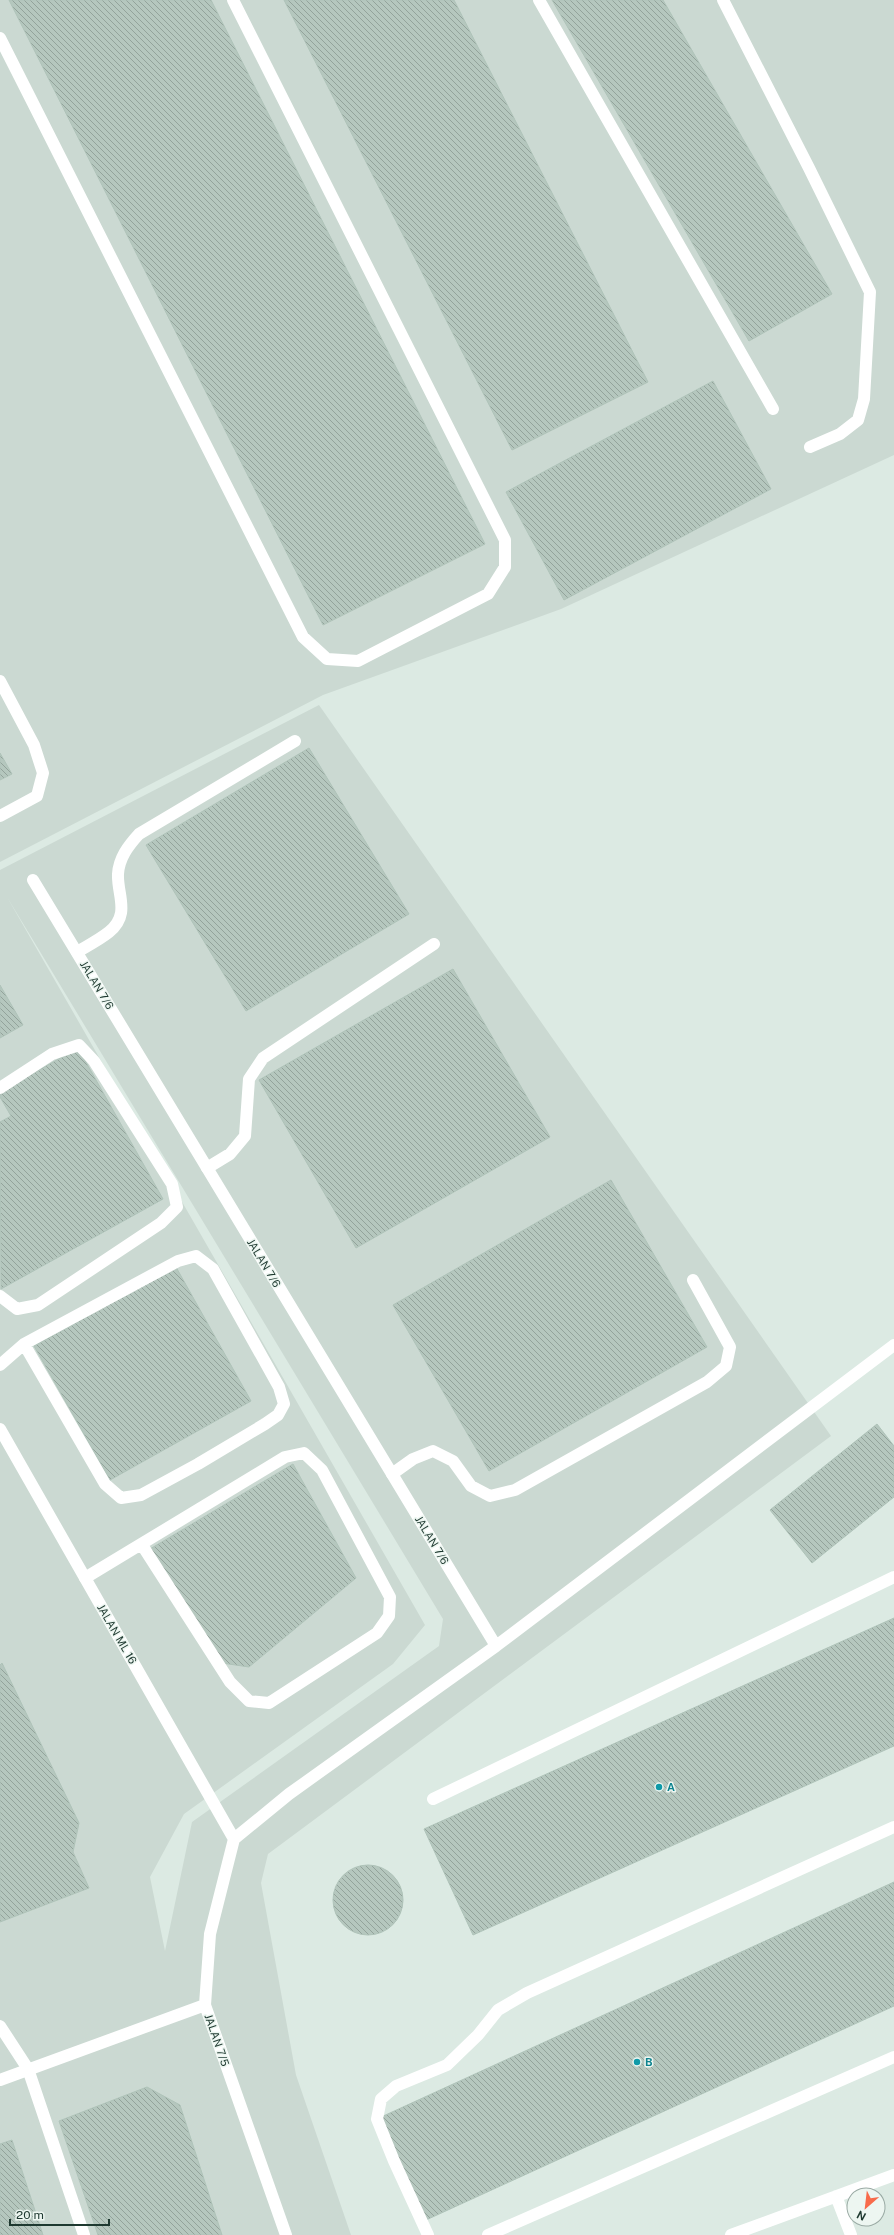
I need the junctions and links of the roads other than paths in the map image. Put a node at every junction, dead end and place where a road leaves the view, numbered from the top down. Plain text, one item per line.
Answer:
1 (233, 0) edge
2 (539, 0) edge
3 (723, 0) edge
4 (0, 38) edge
5 (773, 409) dead end
6 (810, 448) dead end
7 (0, 680) edge
8 (295, 741) dead end
9 (0, 816) edge
10 (33, 880) dead end
11 (434, 944) dead end
12 (77, 952) junction
13 (0, 1088) edge
14 (207, 1168) junction
15 (694, 1280) dead end
16 (0, 1296) edge
17 (24, 1344) junction
18 (894, 1345) edge
19 (0, 1365) edge
20 (0, 1429) edge
21 (392, 1474) junction
22 (142, 1545) junction
23 (894, 1577) edge
24 (85, 1578) junction
25 (496, 1646) junction
26 (433, 1799) dead end
27 (894, 1826) edge
28 (234, 1839) junction
29 (205, 2005) junction
30 (0, 2026) edge
31 (894, 2058) edge
32 (28, 2069) junction
33 (0, 2080) edge
34 (894, 2175) edge
35 (836, 2196) junction
36 (84, 2235) edge
37 (286, 2235) edge
38 (428, 2235) edge
39 (488, 2235) edge
40 (731, 2235) edge
41 (851, 2235) edge

1 - 4 street
2 - 5 street
3 - 6 street
7 - 9 street
8 - 12 street
10 - 12 street, JALAN 7/6
11 - 14 street
12 - 14 street, JALAN 7/6
13 - 16 street
14 - 21 street, JALAN 7/6
15 - 21 street
17 - 17 street
17 - 19 street
18 - 25 street
20 - 24 street, JALAN ML 16
21 - 25 street, JALAN 7/6
22 - 22 street
22 - 24 street
23 - 26 street
24 - 28 street, JALAN ML 16
25 - 28 street
27 - 38 street
28 - 29 street
29 - 32 street, JALAN 7/5
29 - 37 street, JALAN 7/5
30 - 32 street
31 - 39 street
32 - 33 street, JALAN 7/5
32 - 36 street
34 - 35 street
35 - 40 street
35 - 41 street

